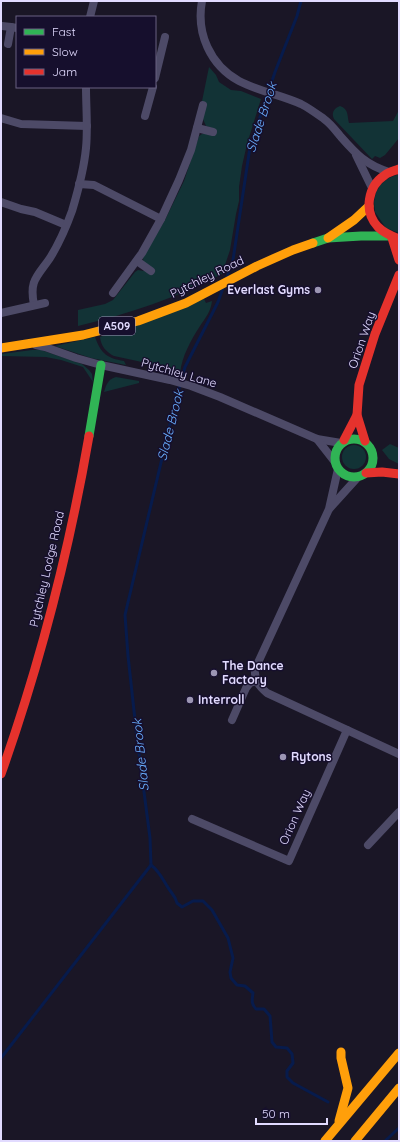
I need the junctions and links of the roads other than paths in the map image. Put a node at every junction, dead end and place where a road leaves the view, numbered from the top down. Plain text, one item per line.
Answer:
1 (94, 1) edge
2 (202, 1) edge
3 (90, 16) edge
4 (2, 26) dead end
5 (14, 27) edge
6 (166, 37) dead end
7 (8, 44) dead end
8 (156, 74) edge
9 (86, 88) edge
10 (151, 88) edge
11 (203, 105) dead end
12 (145, 116) dead end
13 (1, 118) edge
14 (86, 126) junction
15 (196, 128) junction
16 (213, 132) dead end
17 (356, 154) junction
18 (399, 159) edge
19 (393, 170) edge
20 (79, 184) junction
21 (372, 188) junction
22 (1, 202) edge
23 (369, 206) junction
24 (161, 219) junction
25 (66, 225) junction
26 (328, 238) junction
27 (393, 238) edge
28 (399, 260) edge
29 (137, 262) junction
30 (151, 271) dead end
31 (399, 275) edge
32 (113, 293) dead end
33 (45, 303) dead end
34 (34, 304) junction
35 (1, 313) edge
36 (30, 343) junction
37 (1, 348) edge
38 (101, 366) junction
39 (357, 415) junction
40 (317, 439) junction
41 (365, 441) junction
42 (342, 442) junction
43 (372, 452) junction
44 (336, 466) junction
45 (399, 473) edge
46 (362, 475) junction
47 (329, 509) junction
48 (256, 681) junction
49 (232, 720) dead end
50 (347, 730) junction
51 (399, 754) edge
52 (1, 774) edge
53 (399, 812) edge
54 (192, 819) dead end
55 (368, 845) dead end
56 (341, 1052) dead end
57 (399, 1053) edge
58 (399, 1088) edge
59 (338, 1126) junction
60 (325, 1141) edge
61 (355, 1141) edge

1 - 3 street
2 - 17 street
4 - 5 street
5 - 7 street
6 - 8 street
9 - 14 street
10 - 12 street
11 - 15 street
13 - 14 street
14 - 20 street
15 - 16 street
15 - 24 street
17 - 19 street
17 - 21 street
18 - 19 main road
19 - 21 main road
20 - 24 street
20 - 25 street
21 - 23 main road
22 - 25 street
23 - 26 main road, Pytchley Road / A509
23 - 27 main road
24 - 29 street
25 - 34 street
26 - 27 main road, Pytchley Road / A509
26 - 36 main road, Pytchley Road / A509
27 - 28 main road
29 - 30 street
29 - 32 street
31 - 39 main road, Orion Way
33 - 34 street
34 - 35 street
36 - 37 main road, Pytchley Road / A509
36 - 38 street, Pytchley Lane
38 - 40 street, Pytchley Lane
38 - 52 main road, Pytchley Lodge Road
39 - 41 main road, Orion Way
39 - 42 main road, Orion Way
40 - 42 street, Pytchley Lane
40 - 44 street, Pytchley Lane
41 - 42 main road
41 - 43 main road
42 - 44 main road
43 - 45 main road
43 - 46 main road
44 - 46 main road
44 - 47 street
45 - 46 main road
46 - 47 street
47 - 48 street
48 - 49 street
48 - 50 street
50 - 51 street
50 - 54 street, Orion Way
53 - 55 street
56 - 59 main road
57 - 59 main road
58 - 61 main road
59 - 60 main road

